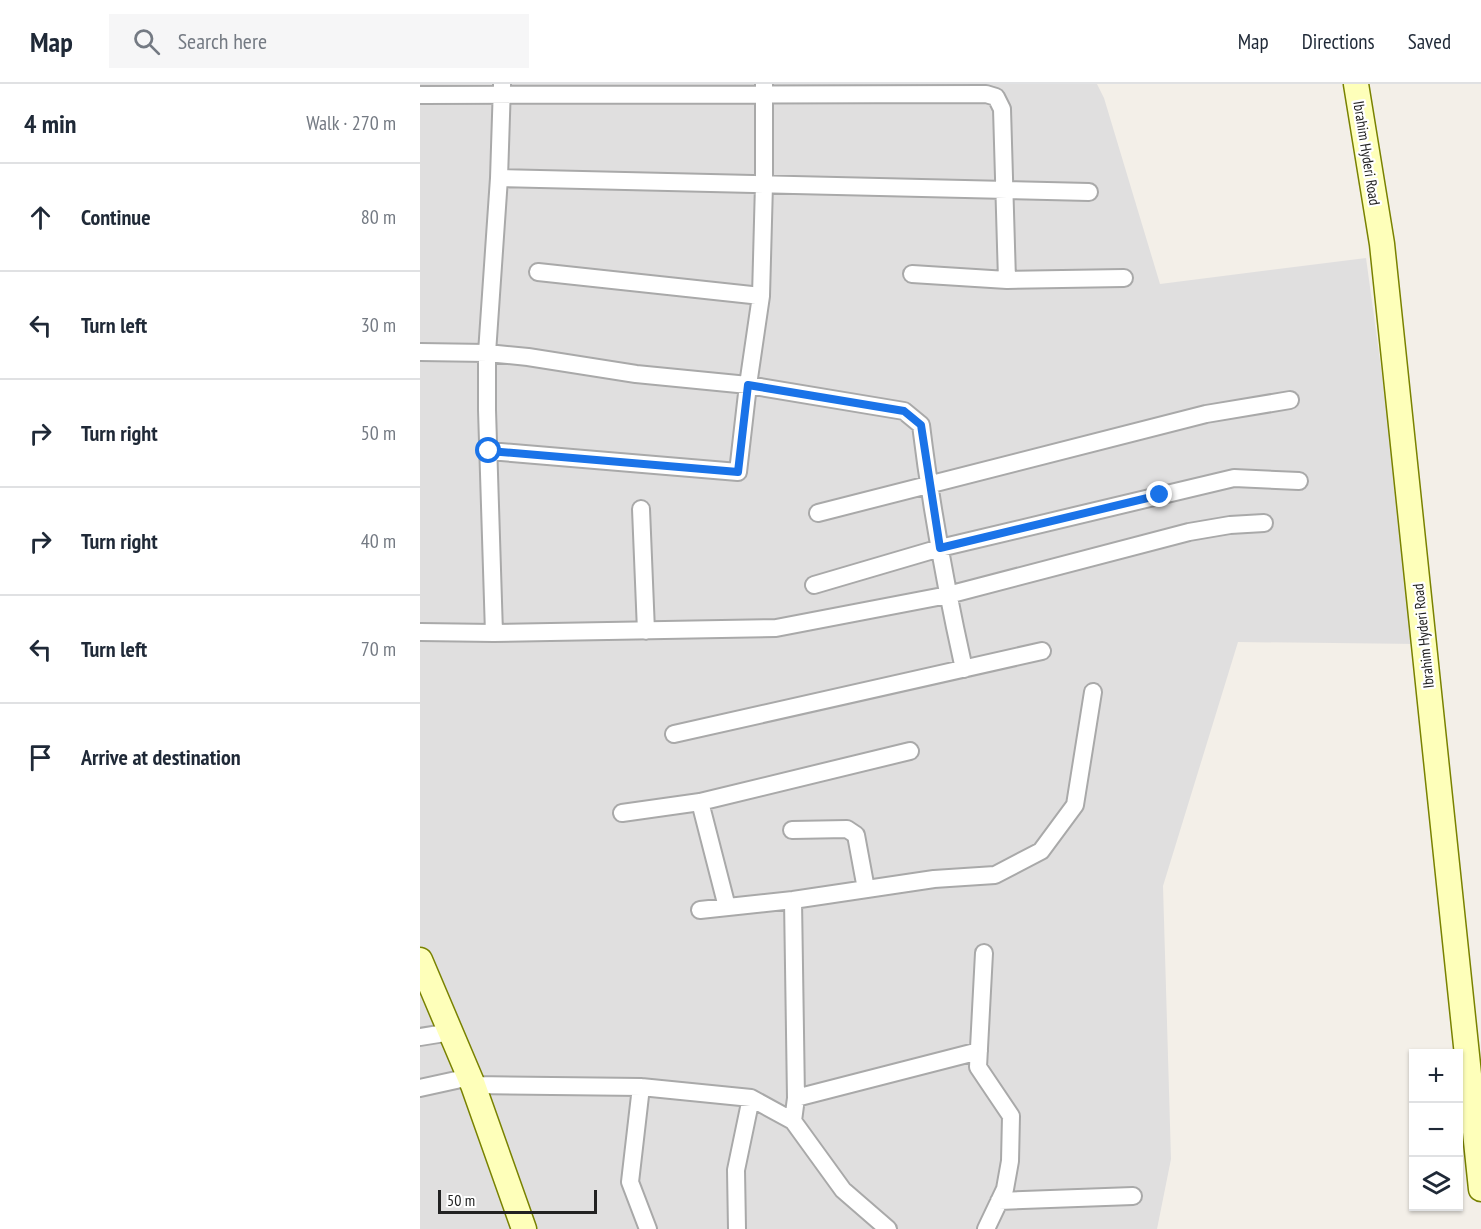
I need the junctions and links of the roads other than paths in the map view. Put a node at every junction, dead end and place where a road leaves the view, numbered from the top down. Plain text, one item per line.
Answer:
1 (1356, 84) edge
2 (502, 89) edge
3 (764, 89) edge
4 (420, 95) edge
5 (499, 178) junction
6 (764, 184) junction
7 (1004, 190) junction
8 (1089, 192) dead end
9 (538, 272) dead end
10 (912, 274) dead end
11 (1124, 278) dead end
12 (1007, 279) junction
13 (761, 296) junction
14 (420, 352) edge
15 (487, 353) junction
16 (748, 385) junction
17 (1290, 400) dead end
18 (489, 451) junction
19 (1299, 481) dead end
20 (928, 485) junction
21 (642, 509) dead end
22 (818, 513) dead end
23 (1264, 523) dead end
24 (940, 548) junction
25 (814, 585) dead end
26 (948, 595) junction
27 (646, 631) junction
28 (420, 632) edge
29 (494, 633) junction
30 (1042, 651) dead end
31 (964, 669) junction
32 (1094, 692) dead end
33 (674, 734) dead end
34 (910, 751) dead end
35 (700, 802) junction
36 (622, 813) dead end
37 (792, 830) dead end
38 (866, 889) junction
39 (793, 900) junction
40 (728, 907) junction
41 (700, 910) dead end
42 (984, 953) dead end
43 (421, 967) edge
44 (451, 1032) junction
45 (420, 1037) edge
46 (979, 1051) junction
47 (472, 1081) junction
48 (641, 1087) junction
49 (420, 1088) edge
50 (751, 1098) junction
51 (796, 1098) junction
52 (793, 1120) junction
53 (1481, 1189) edge
54 (1133, 1196) dead end
55 (999, 1201) junction
56 (524, 1229) edge
57 (648, 1229) edge
58 (738, 1229) edge
59 (888, 1229) edge
60 (986, 1229) edge

1 - 53 main road, Ibrahim Hyderi Road
2 - 3 street
2 - 4 street
2 - 5 street
3 - 6 street
3 - 7 street
5 - 6 street
5 - 15 street
6 - 7 street
6 - 13 street
7 - 8 street
7 - 12 street
9 - 13 street
10 - 12 street
11 - 12 street
13 - 16 street
14 - 15 street
15 - 16 street
15 - 18 street
16 - 18 street
16 - 20 street
17 - 20 street
18 - 29 street
19 - 24 street
20 - 22 street
20 - 24 street
21 - 27 street
23 - 26 street
24 - 25 street
24 - 26 street
26 - 27 street
26 - 31 street
27 - 29 street
28 - 29 street
30 - 31 street
31 - 33 street
32 - 38 street
34 - 35 street
35 - 36 street
35 - 40 street
37 - 38 street
38 - 39 street
39 - 40 street
39 - 51 street
40 - 41 street
42 - 46 street
43 - 44 main road
44 - 45 street
44 - 47 main road
46 - 51 street
46 - 55 street
47 - 48 street
47 - 49 street
47 - 56 main road
48 - 50 street
48 - 57 street
50 - 52 street
50 - 58 street
51 - 52 street
52 - 59 street
54 - 55 street
55 - 60 street

